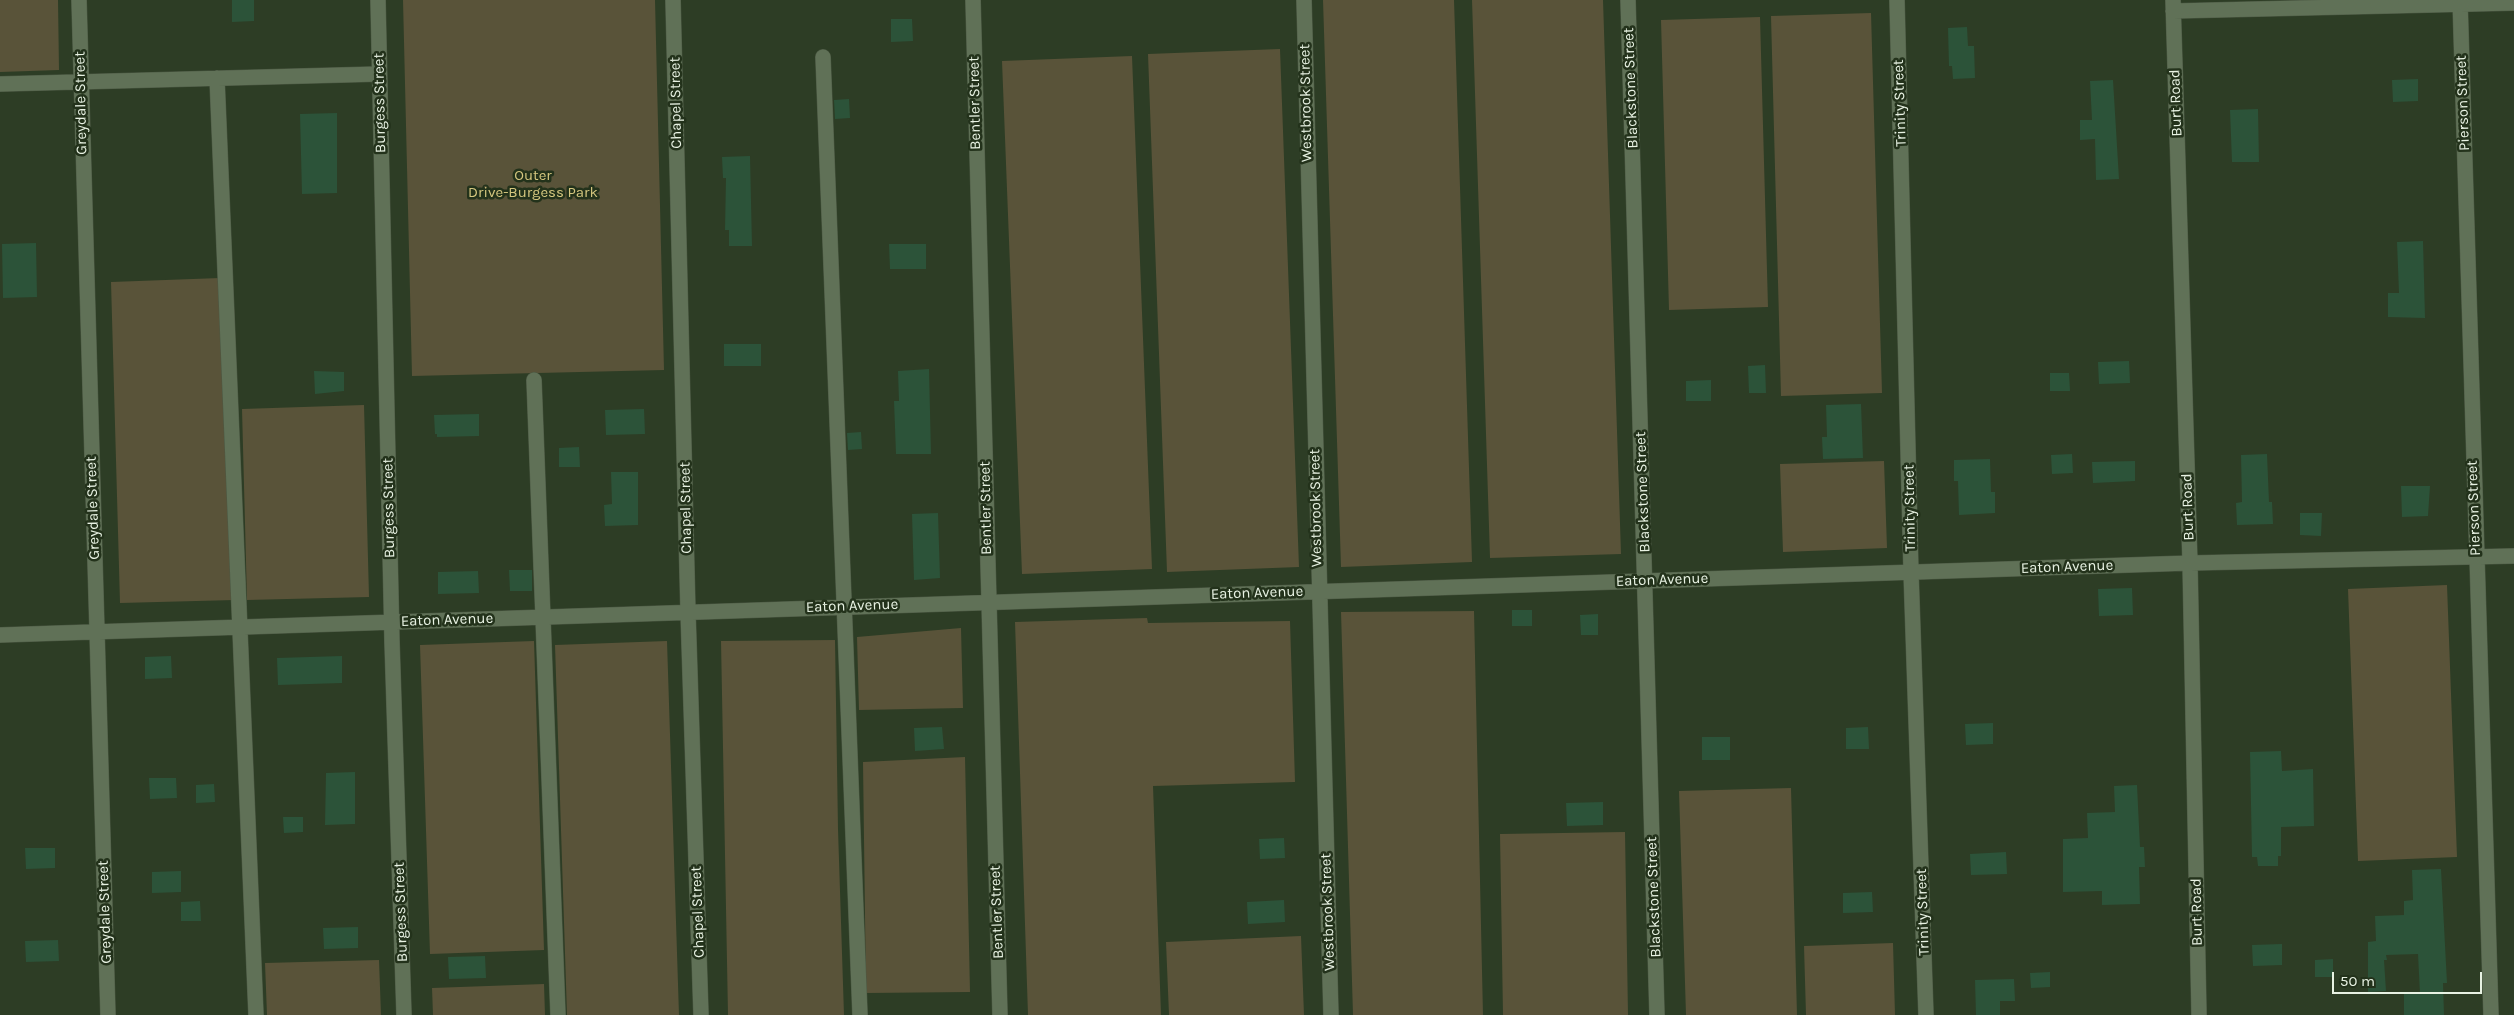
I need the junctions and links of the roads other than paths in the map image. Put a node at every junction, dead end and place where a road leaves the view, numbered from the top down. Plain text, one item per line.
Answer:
1 (79, 0) edge
2 (378, 0) edge
3 (673, 0) edge
4 (973, 0) edge
5 (1304, 0) edge
6 (1628, 0) edge
7 (1897, 0) edge
8 (2460, 2) edge
9 (2514, 4) edge
10 (2173, 5) edge
11 (823, 57) dead end
12 (379, 74) junction
13 (217, 78) junction
14 (80, 82) junction
15 (0, 84) edge
16 (534, 380) dead end
17 (2514, 556) edge
18 (2476, 557) junction
19 (2190, 563) junction
20 (1911, 572) junction
21 (1646, 581) junction
22 (1318, 591) junction
23 (988, 602) junction
24 (843, 607) junction
25 (688, 612) junction
26 (543, 617) junction
27 (392, 622) junction
28 (240, 627) junction
29 (96, 631) junction
30 (0, 634) edge
31 (108, 1015) edge
32 (256, 1015) edge
33 (404, 1015) edge
34 (558, 1015) edge
35 (701, 1015) edge
36 (860, 1015) edge
37 (1000, 1015) edge
38 (1331, 1015) edge
39 (1657, 1015) edge
40 (1926, 1015) edge
41 (2200, 1015) edge
42 (2491, 1015) edge

1 - 14 street, Greydale Street
2 - 12 street, Burgess Street
3 - 25 street, Chapel Street
4 - 23 street, Bentler Street
5 - 22 street, Westbrook Street
6 - 21 street, Blackstone Street
7 - 20 street, Trinity Street
8 - 9 street
8 - 10 street
8 - 18 street, Pierson Street
10 - 19 street, Burt Road
11 - 24 street
12 - 13 street
12 - 27 street, Burgess Street
13 - 14 street
13 - 28 street
14 - 15 street
14 - 29 street, Greydale Street
16 - 26 street
17 - 18 street, Eaton Avenue
18 - 19 street, Eaton Avenue
18 - 42 street, Pierson Street
19 - 20 street, Eaton Avenue
19 - 41 street, Burt Road
20 - 21 street, Eaton Avenue
20 - 40 street, Trinity Street
21 - 22 street, Eaton Avenue
21 - 39 street, Blackstone Street
22 - 23 street, Eaton Avenue
22 - 38 street, Westbrook Street
23 - 24 street, Eaton Avenue
23 - 37 street, Bentler Street
24 - 25 street, Eaton Avenue
24 - 36 street
25 - 26 street, Eaton Avenue
25 - 35 street, Chapel Street
26 - 27 street, Eaton Avenue
26 - 34 street
27 - 28 street, Eaton Avenue
27 - 33 street, Burgess Street
28 - 29 street, Eaton Avenue
28 - 32 street
29 - 30 street, Eaton Avenue
29 - 31 street, Greydale Street

